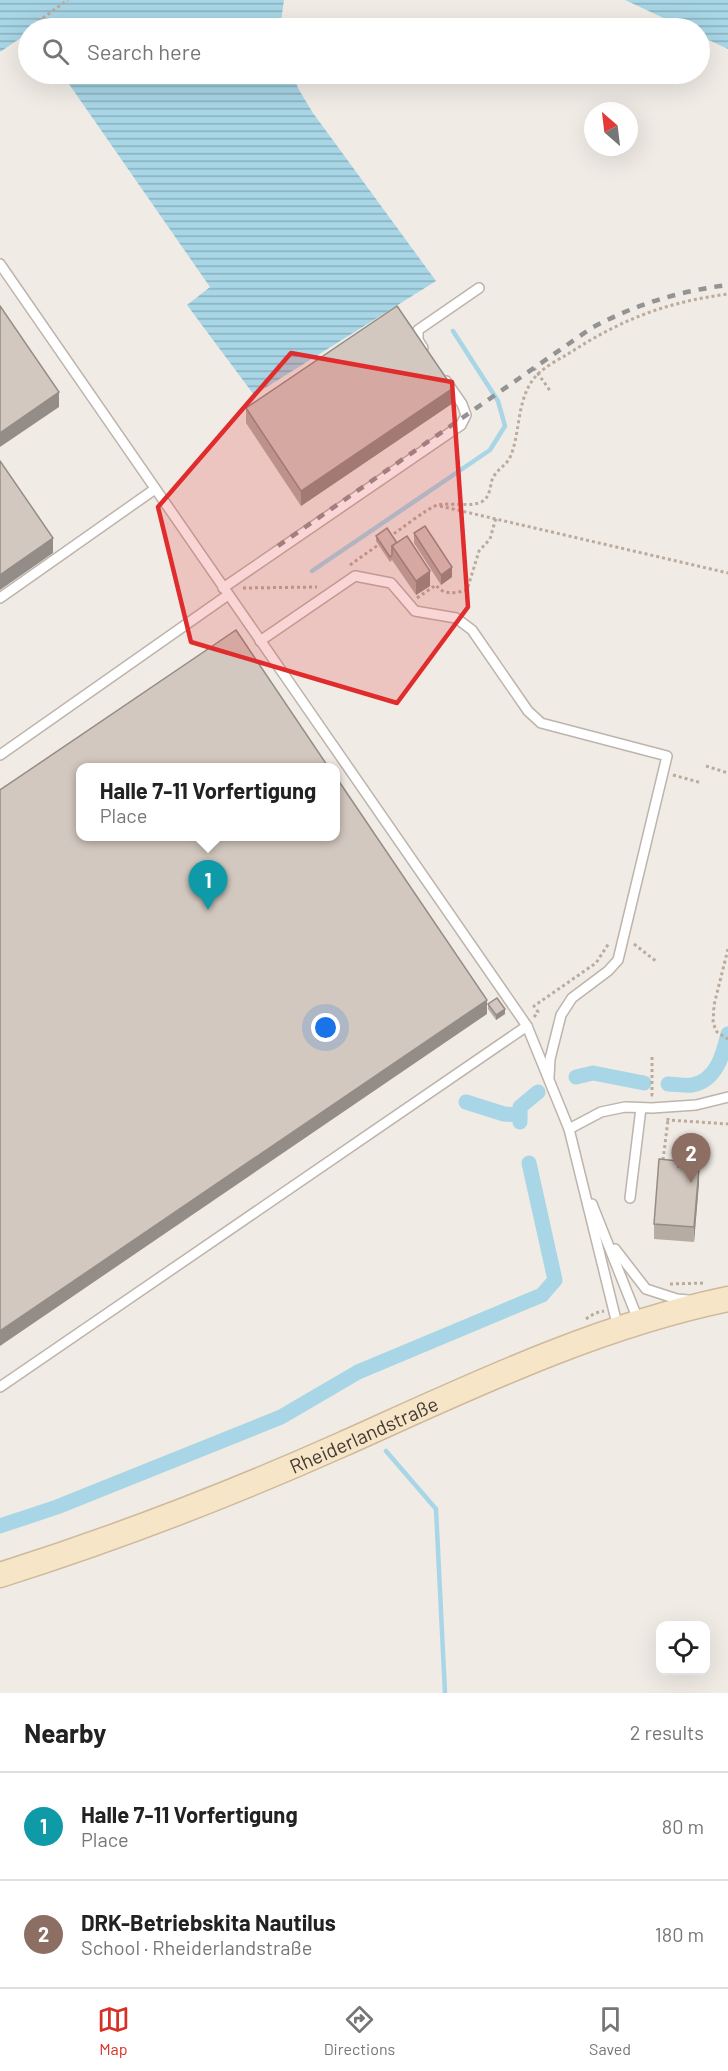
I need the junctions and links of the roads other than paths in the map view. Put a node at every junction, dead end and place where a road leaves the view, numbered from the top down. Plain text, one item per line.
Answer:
1 (0, 264) edge
2 (479, 288) dead end
3 (430, 358) edge
4 (443, 377) edge
5 (155, 489) junction
6 (226, 592) junction
7 (0, 598) edge
8 (260, 641) junction
9 (0, 754) edge
10 (527, 1026) junction
11 (549, 1079) junction
12 (728, 1097) edge
13 (640, 1107) junction
14 (569, 1129) junction
15 (581, 1180) junction
16 (630, 1198) dead end
17 (608, 1241) junction
18 (719, 1301) edge
19 (629, 1326) junction
20 (0, 1387) edge
21 (0, 1575) edge

1 - 5 lane
2 - 3 lane
4 - 6 lane
5 - 6 lane
5 - 7 lane
6 - 8 lane
6 - 9 lane
8 - 10 lane
8 - 11 lane
10 - 11 lane
10 - 20 lane
11 - 14 lane
12 - 13 lane
13 - 14 lane
13 - 16 lane
14 - 15 lane
15 - 17 lane
15 - 19 lane
17 - 18 lane
17 - 19 lane
18 - 19 main road, Rheiderlandstraße
19 - 21 main road, Rheiderlandstraße

